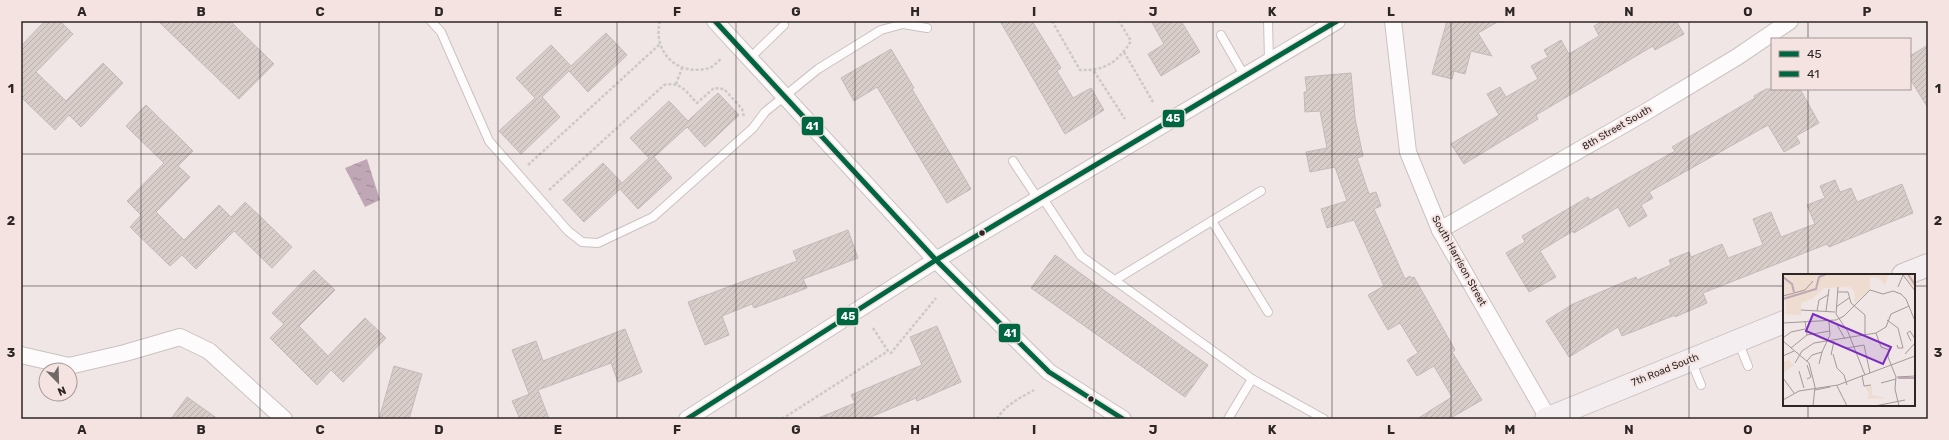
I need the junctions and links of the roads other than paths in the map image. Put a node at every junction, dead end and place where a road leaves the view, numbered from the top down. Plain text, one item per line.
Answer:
1 (431, 21) edge
2 (715, 21) edge
3 (1268, 21) edge
4 (1337, 21) edge
5 (1393, 21) edge
6 (1790, 21) edge
7 (784, 24) dead end
8 (927, 28) dead end
9 (1221, 35) dead end
10 (750, 59) junction
11 (1270, 60) junction
12 (1244, 75) junction
13 (785, 96) junction
14 (1013, 161) dead end
15 (1261, 191) dead end
16 (1040, 198) junction
17 (1212, 221) junction
18 (1440, 230) junction
19 (936, 260) junction
20 (1928, 265) edge
21 (1906, 274) edge
22 (1114, 280) junction
23 (1268, 312) dead end
24 (1783, 322) edge
25 (1738, 340) junction
26 (21, 355) edge
27 (1690, 359) junction
28 (1748, 366) dead end
29 (1252, 379) junction
30 (1701, 385) dead end
31 (1547, 418) edge
32 (284, 419) edge
33 (687, 419) edge
34 (1124, 419) edge
35 (1228, 419) edge
36 (1324, 419) edge

1 - 13 lane
2 - 10 street
3 - 11 lane
4 - 11 street
5 - 18 street, South Harrison Street
6 - 18 street, 8th Street South
7 - 10 lane
8 - 13 lane
9 - 12 lane
10 - 13 street
11 - 12 street
12 - 16 street
13 - 19 street
14 - 16 lane
15 - 17 lane
16 - 19 street
16 - 22 lane
17 - 22 lane
17 - 23 lane
18 - 31 street, South Harrison Street
19 - 33 street
19 - 34 street
20 - 21 street
22 - 29 lane
24 - 25 street, 7th Road South
25 - 27 street, 7th Road South
25 - 28 lane
26 - 32 street
27 - 30 lane
27 - 31 street, 7th Road South
29 - 35 lane
29 - 36 lane

